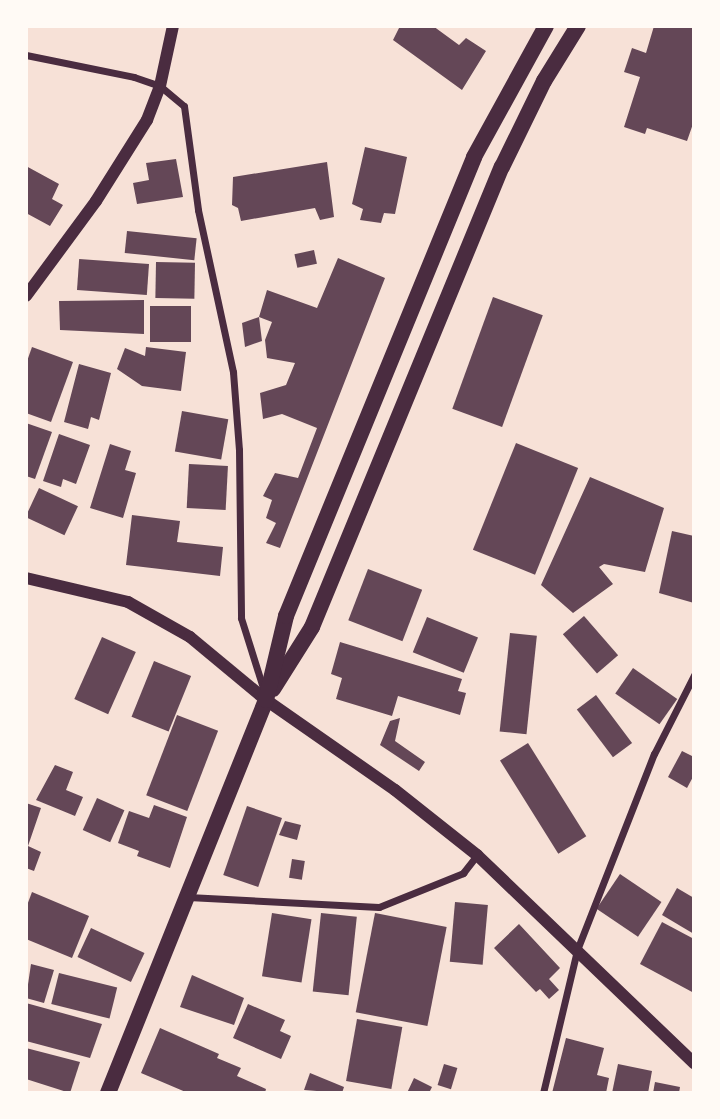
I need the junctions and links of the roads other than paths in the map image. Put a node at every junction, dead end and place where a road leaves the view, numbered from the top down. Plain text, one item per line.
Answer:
1 (173, 26) edge
2 (546, 26) edge
3 (578, 26) edge
4 (26, 55) edge
5 (160, 86) junction
6 (26, 296) edge
7 (26, 578) edge
8 (694, 675) edge
9 (266, 700) junction
10 (477, 855) junction
11 (188, 897) junction
12 (577, 950) junction
13 (694, 1063) edge
14 (108, 1093) edge
15 (543, 1093) edge

1 - 5 street
2 - 9 main road
3 - 9 main road
4 - 5 street
5 - 6 street
5 - 9 street
7 - 9 street
8 - 12 street
9 - 10 street
9 - 11 main road
10 - 11 street
10 - 12 street
11 - 14 main road
12 - 13 street
12 - 15 street

